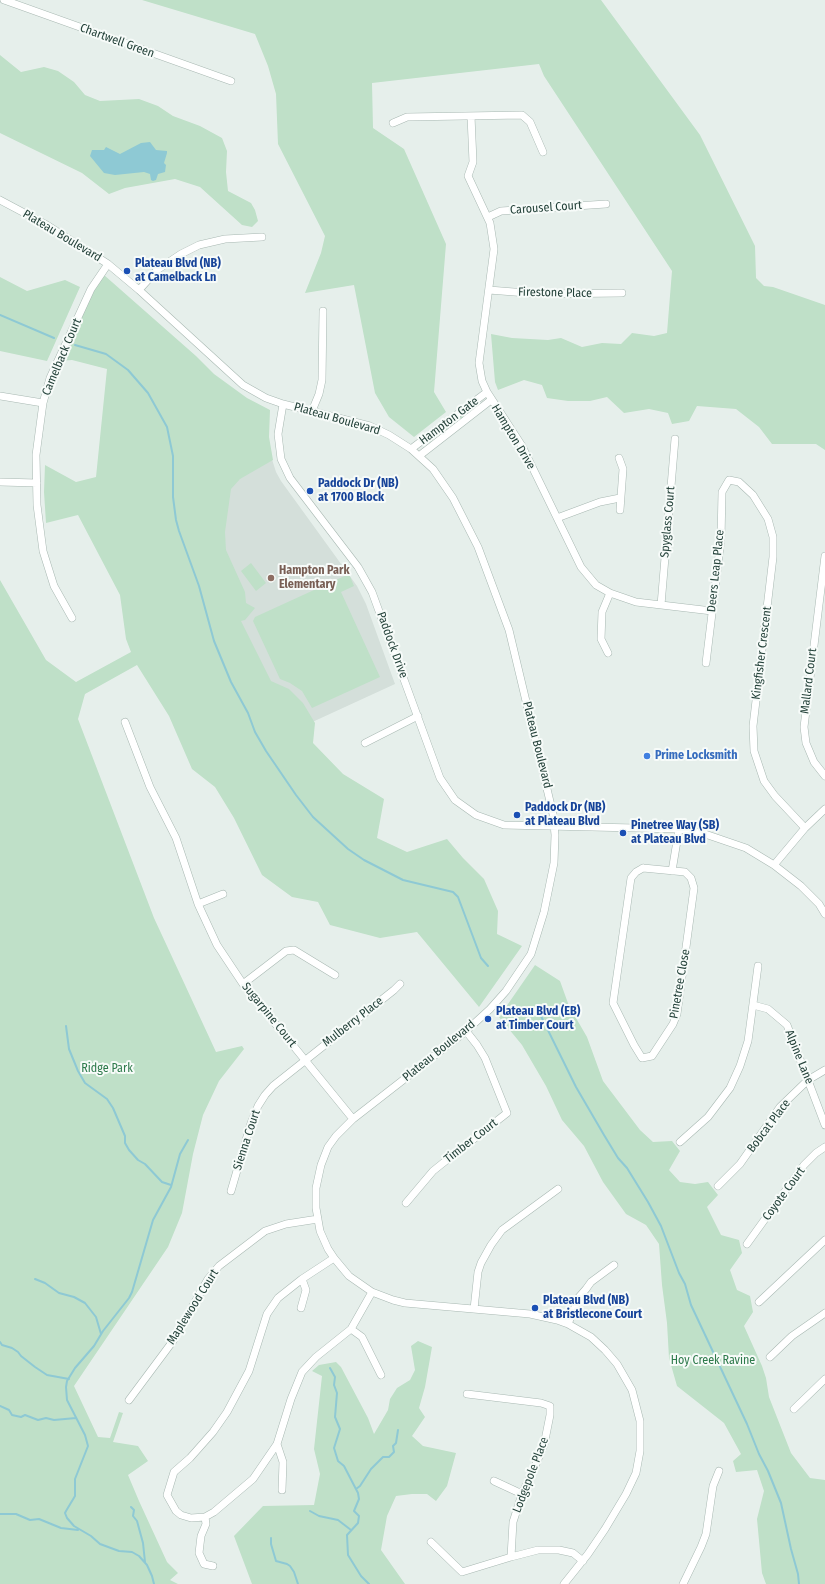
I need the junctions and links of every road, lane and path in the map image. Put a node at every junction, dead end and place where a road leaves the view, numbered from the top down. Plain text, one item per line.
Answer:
1 (4, 0) edge
2 (230, 81) dead end
3 (471, 116) junction
4 (392, 123) dead end
5 (543, 152) dead end
6 (0, 200) edge
7 (606, 204) dead end
8 (488, 217) junction
9 (262, 238) dead end
10 (108, 264) junction
11 (139, 290) junction
12 (489, 290) junction
13 (622, 293) dead end
14 (323, 311) dead end
15 (487, 392) junction
16 (0, 396) edge
17 (491, 400) junction
18 (43, 403) junction
19 (283, 404) junction
20 (312, 411) junction
21 (675, 439) dead end
22 (411, 449) junction
23 (419, 456) junction
24 (619, 458) dead end
25 (729, 480) joint
26 (0, 482) edge
27 (37, 483) junction
28 (620, 498) junction
29 (620, 510) dead end
30 (557, 518) junction
31 (825, 556) edge
32 (610, 593) junction
33 (661, 604) junction
34 (712, 611) junction
35 (72, 618) dead end
36 (608, 653) dead end
37 (706, 663) dead end
38 (418, 716) junction
39 (125, 722) dead end
40 (365, 743) dead end
41 (825, 776) edge
42 (825, 809) edge
43 (555, 826) junction
44 (805, 828) junction
45 (679, 829) junction
46 (774, 865) junction
47 (672, 871) junction
48 (223, 894) dead end
49 (198, 904) junction
50 (825, 914) edge
51 (758, 966) dead end
52 (335, 975) dead end
53 (243, 984) junction
54 (400, 984) dead end
55 (753, 1005) junction
56 (466, 1031) junction
57 (305, 1060) junction
58 (825, 1070) edge
59 (808, 1080) junction
60 (352, 1119) junction
61 (825, 1125) edge
62 (680, 1142) dead end
63 (825, 1147) edge
64 (718, 1186) dead end
65 (558, 1189) dead end
66 (231, 1191) dead end
67 (406, 1203) dead end
68 (318, 1219) junction
69 (825, 1240) edge
70 (747, 1244) dead end
71 (334, 1258) junction
72 (614, 1265) dead end
73 (302, 1279) junction
74 (372, 1292) junction
75 (759, 1302) dead end
76 (302, 1308) dead end
77 (474, 1309) junction
78 (825, 1314) edge
79 (568, 1324) junction
80 (351, 1330) junction
81 (770, 1357) dead end
82 (381, 1375) dead end
83 (825, 1379) edge
84 (467, 1394) dead end
85 (129, 1400) dead end
86 (794, 1409) dead end
87 (277, 1444) junction
88 (719, 1471) dead end
89 (494, 1481) dead end
90 (282, 1490) dead end
91 (522, 1494) junction
92 (205, 1516) junction
93 (431, 1542) dead end
94 (511, 1557) junction
95 (583, 1561) junction
96 (212, 1566) dead end
97 (564, 1584) edge
98 (683, 1584) edge

1 - 2 street, Chartwell Green
3 - 4 street
3 - 5 street
3 - 8 street, Hampton Drive
6 - 10 street, Plateau Boulevard
7 - 8 street, Carousel Court
8 - 12 street, Hampton Drive
9 - 11 street
10 - 11 street, Plateau Boulevard
10 - 18 street, Camelback Court
11 - 19 street, Plateau Boulevard
12 - 13 street, Firestone Place
12 - 15 street, Hampton Drive
14 - 20 street
15 - 17 street, Hampton Drive
15 - 22 street, Hampton Gate
16 - 18 street
17 - 23 street, Hampton Gate
17 - 30 street, Hampton Drive
18 - 27 street, Camelback Court
19 - 20 street, Plateau Boulevard
19 - 38 street, Paddock Drive
20 - 22 street, Plateau Boulevard
21 - 33 street, Spyglass Court
22 - 23 street, Plateau Boulevard
23 - 43 street, Plateau Boulevard
24 - 28 street
25 - 34 street, Deers Leap Place
25 - 44 street, Kingfisher Crescent
26 - 27 street
27 - 35 street, Camelback Court
28 - 29 street
28 - 30 street
30 - 32 street, Hampton Drive
31 - 41 street, Mallard Court
32 - 33 street, Hampton Drive
32 - 36 street
33 - 34 street, Hampton Drive
34 - 37 street, Deers Leap Place
38 - 40 street
38 - 43 street, Paddock Drive
39 - 49 street, Sugarpine Court
42 - 44 street
43 - 45 street, Paddock Drive
43 - 56 street, Plateau Boulevard
44 - 46 street
45 - 46 street, Paddock Drive
45 - 47 street
46 - 50 street, Paddock Drive
47 - 47 street, Pinetree Close
48 - 49 street
49 - 53 street, Sugarpine Court
51 - 55 street
52 - 53 street
53 - 57 street, Sugarpine Court
54 - 57 street, Mulberry Place
55 - 59 street, Alpine Lane
55 - 62 street
56 - 60 street, Plateau Boulevard
56 - 67 street, Timber Court
57 - 60 street, Sugarpine Court
57 - 66 street, Sienna Court
58 - 59 street, Bobcat Place
59 - 61 street, Alpine Lane
59 - 64 street, Bobcat Place
60 - 68 street, Plateau Boulevard
63 - 70 street, Coyote Court
65 - 77 street
68 - 71 street, Plateau Boulevard
68 - 85 street, Maplewood Court
69 - 75 street
71 - 73 street
71 - 74 street, Plateau Boulevard
72 - 79 street
73 - 76 street
73 - 92 street
74 - 77 street, Plateau Boulevard
74 - 80 street
77 - 79 street, Plateau Boulevard
78 - 81 street
79 - 95 street, Plateau Boulevard
80 - 82 street
80 - 87 street
83 - 86 street
84 - 91 street, Lodgepole Place
87 - 90 street
87 - 92 street
88 - 98 street
89 - 91 street
91 - 94 street, Lodgepole Place
92 - 96 street
93 - 94 street
94 - 95 street
95 - 97 street, Plateau Boulevard

